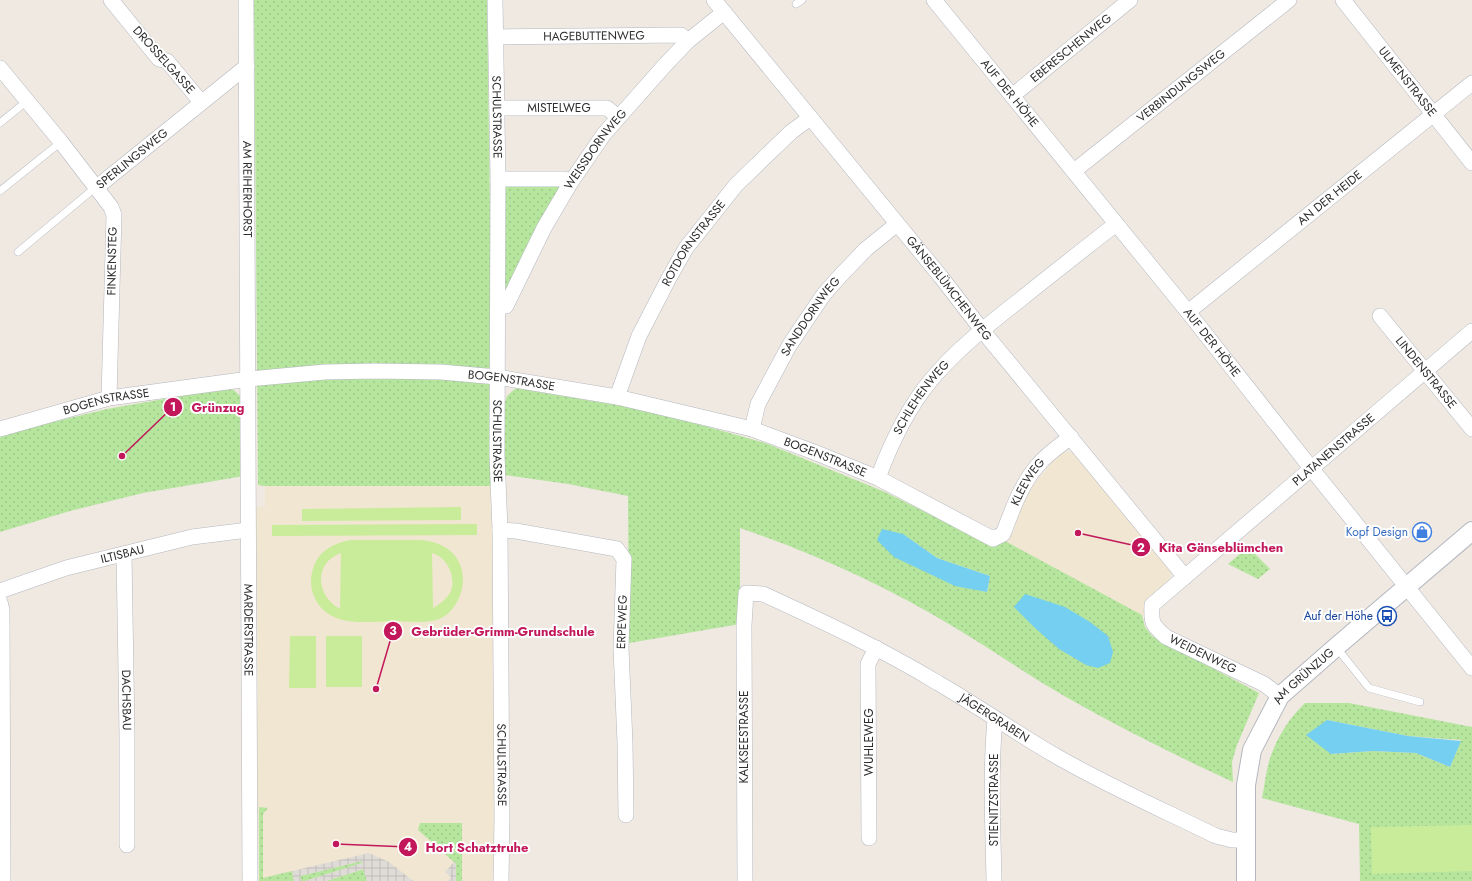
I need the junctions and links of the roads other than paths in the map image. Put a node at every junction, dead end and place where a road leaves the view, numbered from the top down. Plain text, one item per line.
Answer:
1 (111, 0) edge
2 (246, 0) edge
3 (495, 0) edge
4 (714, 0) edge
5 (934, 0) edge
6 (1130, 0) edge
7 (1289, 0) edge
8 (1343, 0) edge
9 (724, 12) junction
10 (496, 36) junction
11 (688, 41) junction
12 (247, 66) junction
13 (0, 68) edge
14 (1472, 83) edge
15 (1012, 96) junction
16 (27, 101) junction
17 (201, 102) junction
18 (497, 108) junction
19 (1433, 114) junction
20 (618, 117) junction
21 (810, 118) junction
22 (0, 123) edge
23 (61, 142) junction
24 (1472, 163) edge
25 (1074, 171) junction
26 (498, 179) junction
27 (571, 182) junction
28 (96, 187) junction
29 (0, 191) edge
30 (897, 224) junction
31 (1116, 224) junction
32 (18, 252) dead end
33 (498, 306) junction
34 (1188, 312) junction
35 (1380, 316) dead end
36 (982, 330) junction
37 (1472, 331) edge
38 (1425, 371) junction
39 (497, 377) junction
40 (249, 379) junction
41 (617, 397) junction
42 (109, 398) junction
43 (0, 429) edge
44 (752, 429) junction
45 (1472, 429) edge
46 (1071, 438) junction
47 (1311, 468) junction
48 (878, 478) junction
49 (248, 530) junction
50 (500, 530) junction
51 (1472, 531) edge
52 (999, 536) joint
53 (124, 554) junction
54 (1190, 572) junction
55 (1407, 586) junction
56 (0, 591) edge
57 (746, 593) joint
58 (0, 602) edge
59 (1336, 647) junction
60 (876, 648) junction
61 (1472, 668) edge
62 (1280, 696) junction
63 (1420, 702) dead end
64 (995, 720) junction
65 (626, 816) dead end
66 (869, 838) dead end
67 (1246, 840) junction
68 (127, 845) dead end
69 (3, 881) edge
70 (250, 881) edge
71 (501, 881) edge
72 (746, 881) edge
73 (994, 881) edge
74 (1246, 881) edge

1 - 17 street, DROSSELGASSE
2 - 12 street, AM REIHERHORST
3 - 10 street, SCHULSTRASSE
4 - 9 street, GÄNSEBLÜMCHENWEG
5 - 15 street, AUF DER HÖHE
6 - 15 street, EBERESCHENWEG
7 - 25 street, VERBINDUNGSWEG
8 - 19 street, ULMENSTRASSE
9 - 11 street, WEISSDORNWEG
9 - 21 street, GÄNSEBLÜMCHENWEG
10 - 11 street, HAGEBUTTENWEG
10 - 18 street, SCHULSTRASSE
11 - 20 street, WEISSDORNWEG
12 - 17 street, SPERLINGSWEG
12 - 40 street, AM REIHERHORST
13 - 16 street, FINKENSTEG
14 - 19 street, AN DER HEIDE
15 - 25 street, AUF DER HÖHE
16 - 22 lane
16 - 23 street, FINKENSTEG
17 - 28 street, SPERLINGSWEG
18 - 20 street, MISTELWEG
18 - 26 street, SCHULSTRASSE
19 - 24 street, ULMENSTRASSE
19 - 34 street, AN DER HEIDE
20 - 27 street, WEISSDORNWEG
21 - 30 street, GÄNSEBLÜMCHENWEG
21 - 41 street, ROTDORNSTRASSE
23 - 28 street, FINKENSTEG
23 - 29 lane
25 - 31 street, AUF DER HÖHE
26 - 27 street
26 - 33 street, SCHULSTRASSE
27 - 33 street, WEISSDORNWEG
28 - 32 lane, SPERLINGSWEG
28 - 42 street, FINKENSTEG
30 - 36 street, GÄNSEBLÜMCHENWEG
30 - 44 street, SANDDORNWEG
31 - 34 street, AUF DER HÖHE
31 - 36 street
33 - 39 street, SCHULSTRASSE
34 - 47 street, AUF DER HÖHE
35 - 38 street, LINDENSTRASSE
36 - 46 street, GÄNSEBLÜMCHENWEG
36 - 48 street, SCHLEHENWEG
37 - 38 street, PLATANENSTRASSE
38 - 45 street, LINDENSTRASSE
38 - 47 street, PLATANENSTRASSE
39 - 40 street, BOGENSTRASSE
39 - 41 street, BOGENSTRASSE
39 - 50 street, SCHULSTRASSE
40 - 42 street, BOGENSTRASSE
40 - 49 street, MARDERSTRASSE
41 - 44 street, BOGENSTRASSE
42 - 43 street, BOGENSTRASSE
44 - 48 street, BOGENSTRASSE
46 - 52 street, KLEEWEG
46 - 54 street, GÄNSEBLÜMCHENWEG
47 - 54 street, PLATANENSTRASSE
47 - 55 street, AUF DER HÖHE
48 - 52 street, BOGENSTRASSE
49 - 53 street, ILTISBAU
49 - 70 street, MARDERSTRASSE
50 - 65 street, ERPEWEG
50 - 71 street, SCHULSTRASSE
51 - 55 street, AM GRÜNZUG
53 - 56 street, ILTISBAU
53 - 68 street, DACHSBAU
54 - 62 street, WEIDENWEG
55 - 59 street, AM GRÜNZUG
55 - 61 street, AUF DER HÖHE
57 - 60 street, JÄGERGRABEN
57 - 72 street, KALKSEESTRASSE
58 - 69 street
59 - 62 street, AM GRÜNZUG
59 - 63 lane
60 - 64 street, JÄGERGRABEN
60 - 66 street, WUHLEWEG
62 - 67 street, AM GRÜNZUG
64 - 67 street, JÄGERGRABEN
64 - 73 street, STIENITZSTRASSE
67 - 74 street, AM GRÜNZUG

